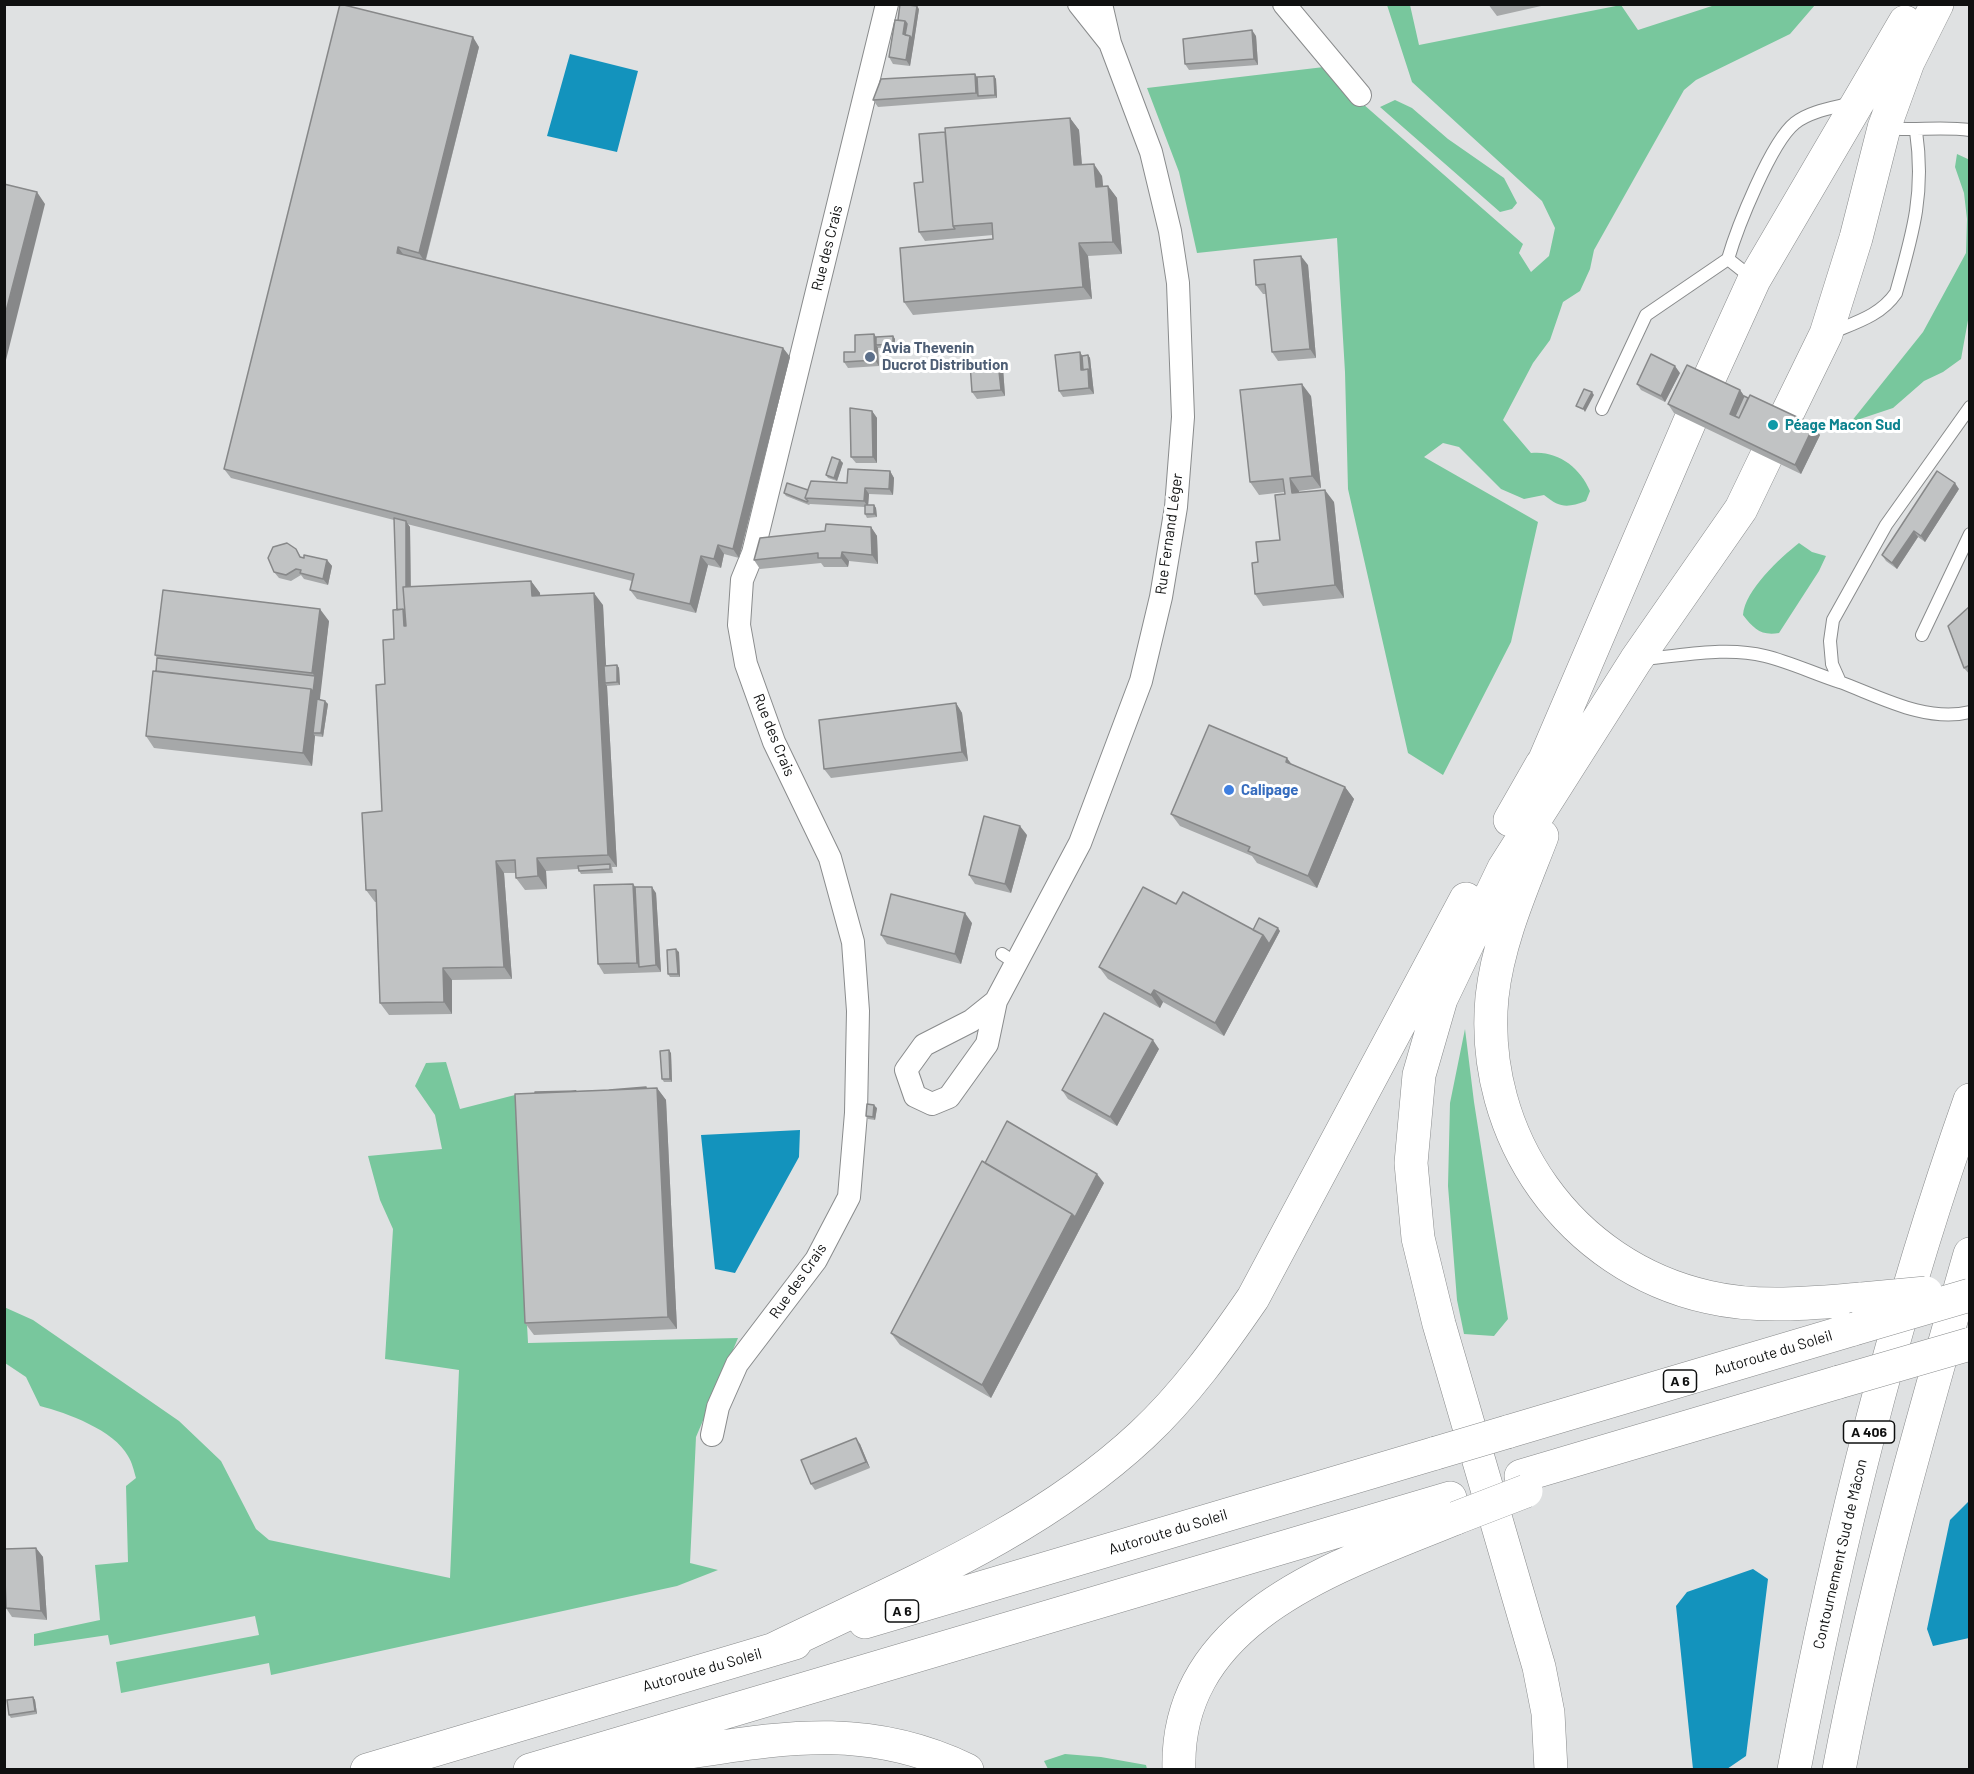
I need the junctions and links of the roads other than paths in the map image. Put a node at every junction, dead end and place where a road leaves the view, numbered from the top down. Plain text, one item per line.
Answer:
1 (887, 4) edge
2 (1079, 4) edge
3 (1101, 4) edge
4 (1284, 4) edge
5 (1914, 4) edge
6 (1936, 4) edge
7 (1110, 44) junction
8 (1360, 94) dead end
9 (1859, 102) junction
10 (1884, 128) junction
11 (1970, 130) edge
12 (1916, 131) junction
13 (1728, 259) junction
14 (1754, 280) junction
15 (1826, 334) junction
16 (1708, 381) edge
17 (1970, 407) edge
18 (1602, 409) dead end
19 (1785, 418) edge
20 (1690, 421) edge
21 (1766, 457) edge
22 (1970, 534) edge
23 (1922, 634) dead end
24 (1636, 660) junction
25 (1840, 682) junction
26 (1970, 712) edge
27 (1557, 761) junction
28 (996, 1001) junction
29 (1970, 1100) edge
30 (1970, 1254) edge
31 (1970, 1288) edge
32 (1970, 1295) edge
33 (1858, 1314) junction
34 (1970, 1344) edge
35 (712, 1435) dead end
36 (1453, 1508) junction
37 (774, 1649) junction
38 (531, 1769) edge
39 (367, 1770) edge
40 (967, 1770) edge
41 (1179, 1770) edge
42 (1551, 1770) edge
43 (1794, 1770) edge
44 (1839, 1770) edge

1 - 35 street, Rue des Crais
2 - 7 street, Rue Fernand Léger
3 - 7 street, Rue Fernand Léger
4 - 8 street
5 - 9 highway
6 - 10 highway
7 - 28 street, Rue Fernand Léger
9 - 13 lane
9 - 14 highway
10 - 12 lane
10 - 15 highway
11 - 12 lane
12 - 15 lane
13 - 14 lane
13 - 18 lane
14 - 16 highway
15 - 19 highway
17 - 25 lane
20 - 27 highway
21 - 24 highway
22 - 23 lane
24 - 25 lane
24 - 27 highway
25 - 26 lane
27 - 33 highway
27 - 37 highway
27 - 42 highway
28 - 28 street, Rue Fernand Léger
29 - 43 highway, Contournement Sud de Mâcon / A 406
30 - 44 highway, A 406
31 - 33 highway, bridge
32 - 33 highway, Autoroute du Soleil / A 6, bridge
33 - 37 highway, Autoroute du Soleil / A 6, bridge
34 - 36 highway, bridge
36 - 38 highway
36 - 41 highway
37 - 39 highway, Autoroute du Soleil / A 6
38 - 40 highway

